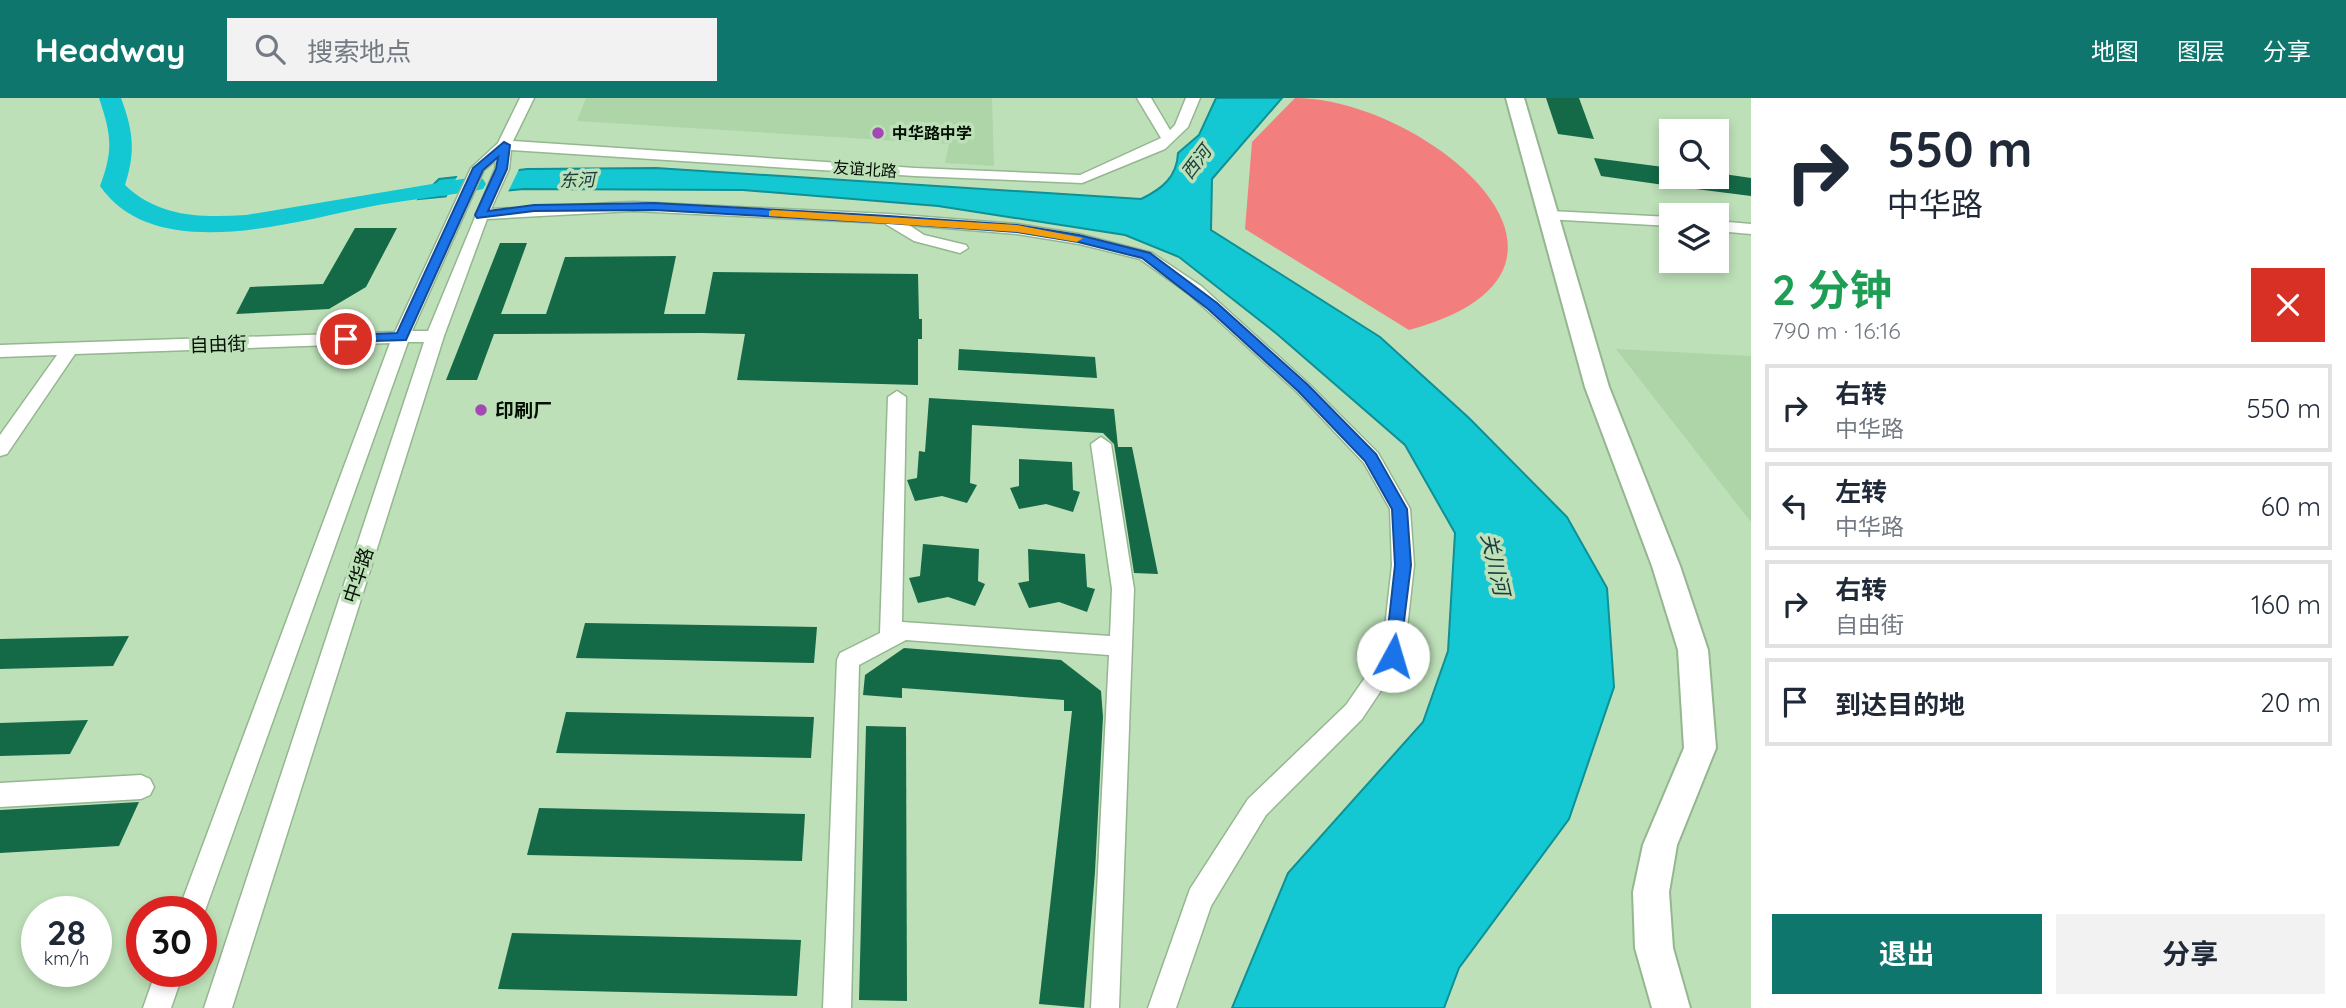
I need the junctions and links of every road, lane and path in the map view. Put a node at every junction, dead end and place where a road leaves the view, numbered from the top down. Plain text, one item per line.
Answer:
1 (527, 98) edge
2 (1144, 98) edge
3 (1193, 98) edge
4 (1515, 98) edge
5 (1168, 139) junction
6 (504, 145) junction
7 (482, 213) junction
8 (1550, 216) junction
9 (888, 219) junction
10 (1659, 221) edge
11 (1729, 227) edge
12 (1751, 229) edge
13 (960, 248) dead end
14 (435, 336) junction
15 (401, 337) junction
16 (70, 349) junction
17 (0, 351) edge
18 (897, 397) dead end
19 (1101, 444) dead end
20 (0, 449) edge
21 (891, 638) junction
22 (1122, 646) junction
23 (141, 786) dead end
24 (0, 795) edge
25 (198, 896) edge
26 (164, 987) edge
27 (157, 1008) edge
28 (218, 1008) edge
29 (837, 1008) edge
30 (1105, 1008) edge
31 (1162, 1008) edge
32 (1671, 1008) edge

1 - 6 street, 中华路
2 - 5 street
3 - 5 street, 友谊北路
4 - 8 main road
5 - 6 street, 友谊北路
6 - 7 street, 中华路
6 - 15 street, 中华路
7 - 9 street
7 - 14 street, 中华路
8 - 10 street
8 - 32 main road
9 - 13 street
9 - 31 street
11 - 12 street
14 - 15 street, 自由街
14 - 28 street, 中华路
15 - 16 street, 自由街
15 - 25 street, 中华路
16 - 17 street, 自由街
16 - 20 street
18 - 21 street
19 - 22 street
21 - 22 street
21 - 29 street
22 - 30 street
23 - 24 street
26 - 27 street

